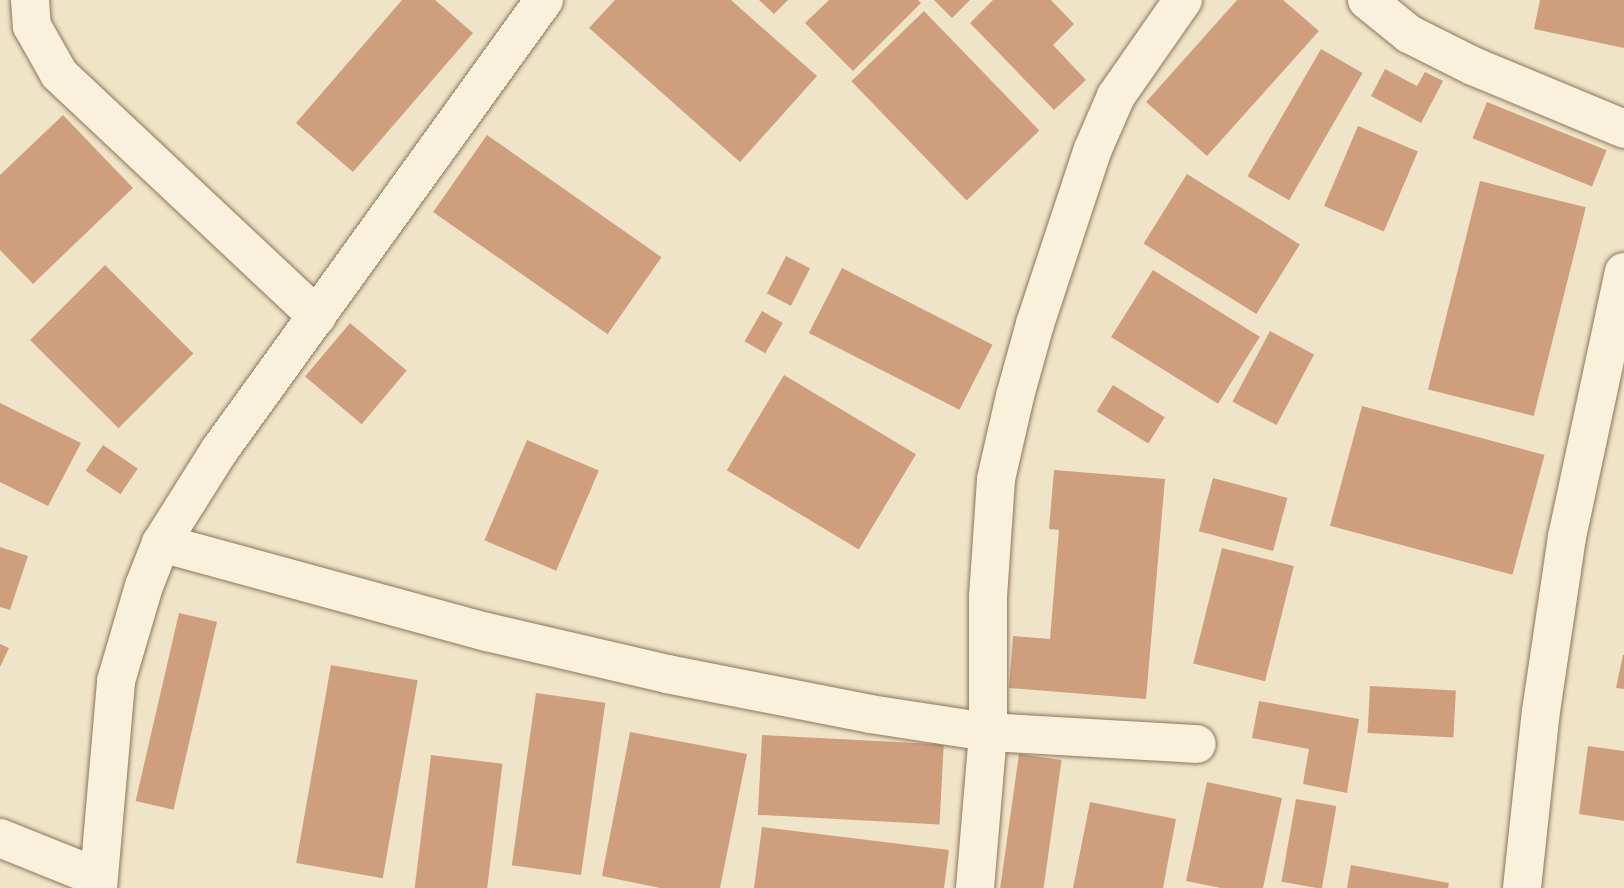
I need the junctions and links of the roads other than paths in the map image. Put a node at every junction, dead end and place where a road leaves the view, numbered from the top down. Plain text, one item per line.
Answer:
1 (30, 0) edge
2 (544, 0) edge
3 (1183, 0) edge
4 (1367, 0) edge
5 (1624, 129) edge
6 (1624, 272) edge
7 (317, 316) junction
8 (161, 542) junction
9 (988, 733) junction
10 (1197, 744) dead end
11 (0, 838) edge
12 (98, 883) edge
13 (975, 888) edge
14 (1522, 888) edge

1 - 7 street
2 - 7 street
3 - 9 street
4 - 5 street
6 - 14 street
7 - 8 street
8 - 9 street
8 - 12 street
9 - 10 street
9 - 13 street
11 - 12 street

